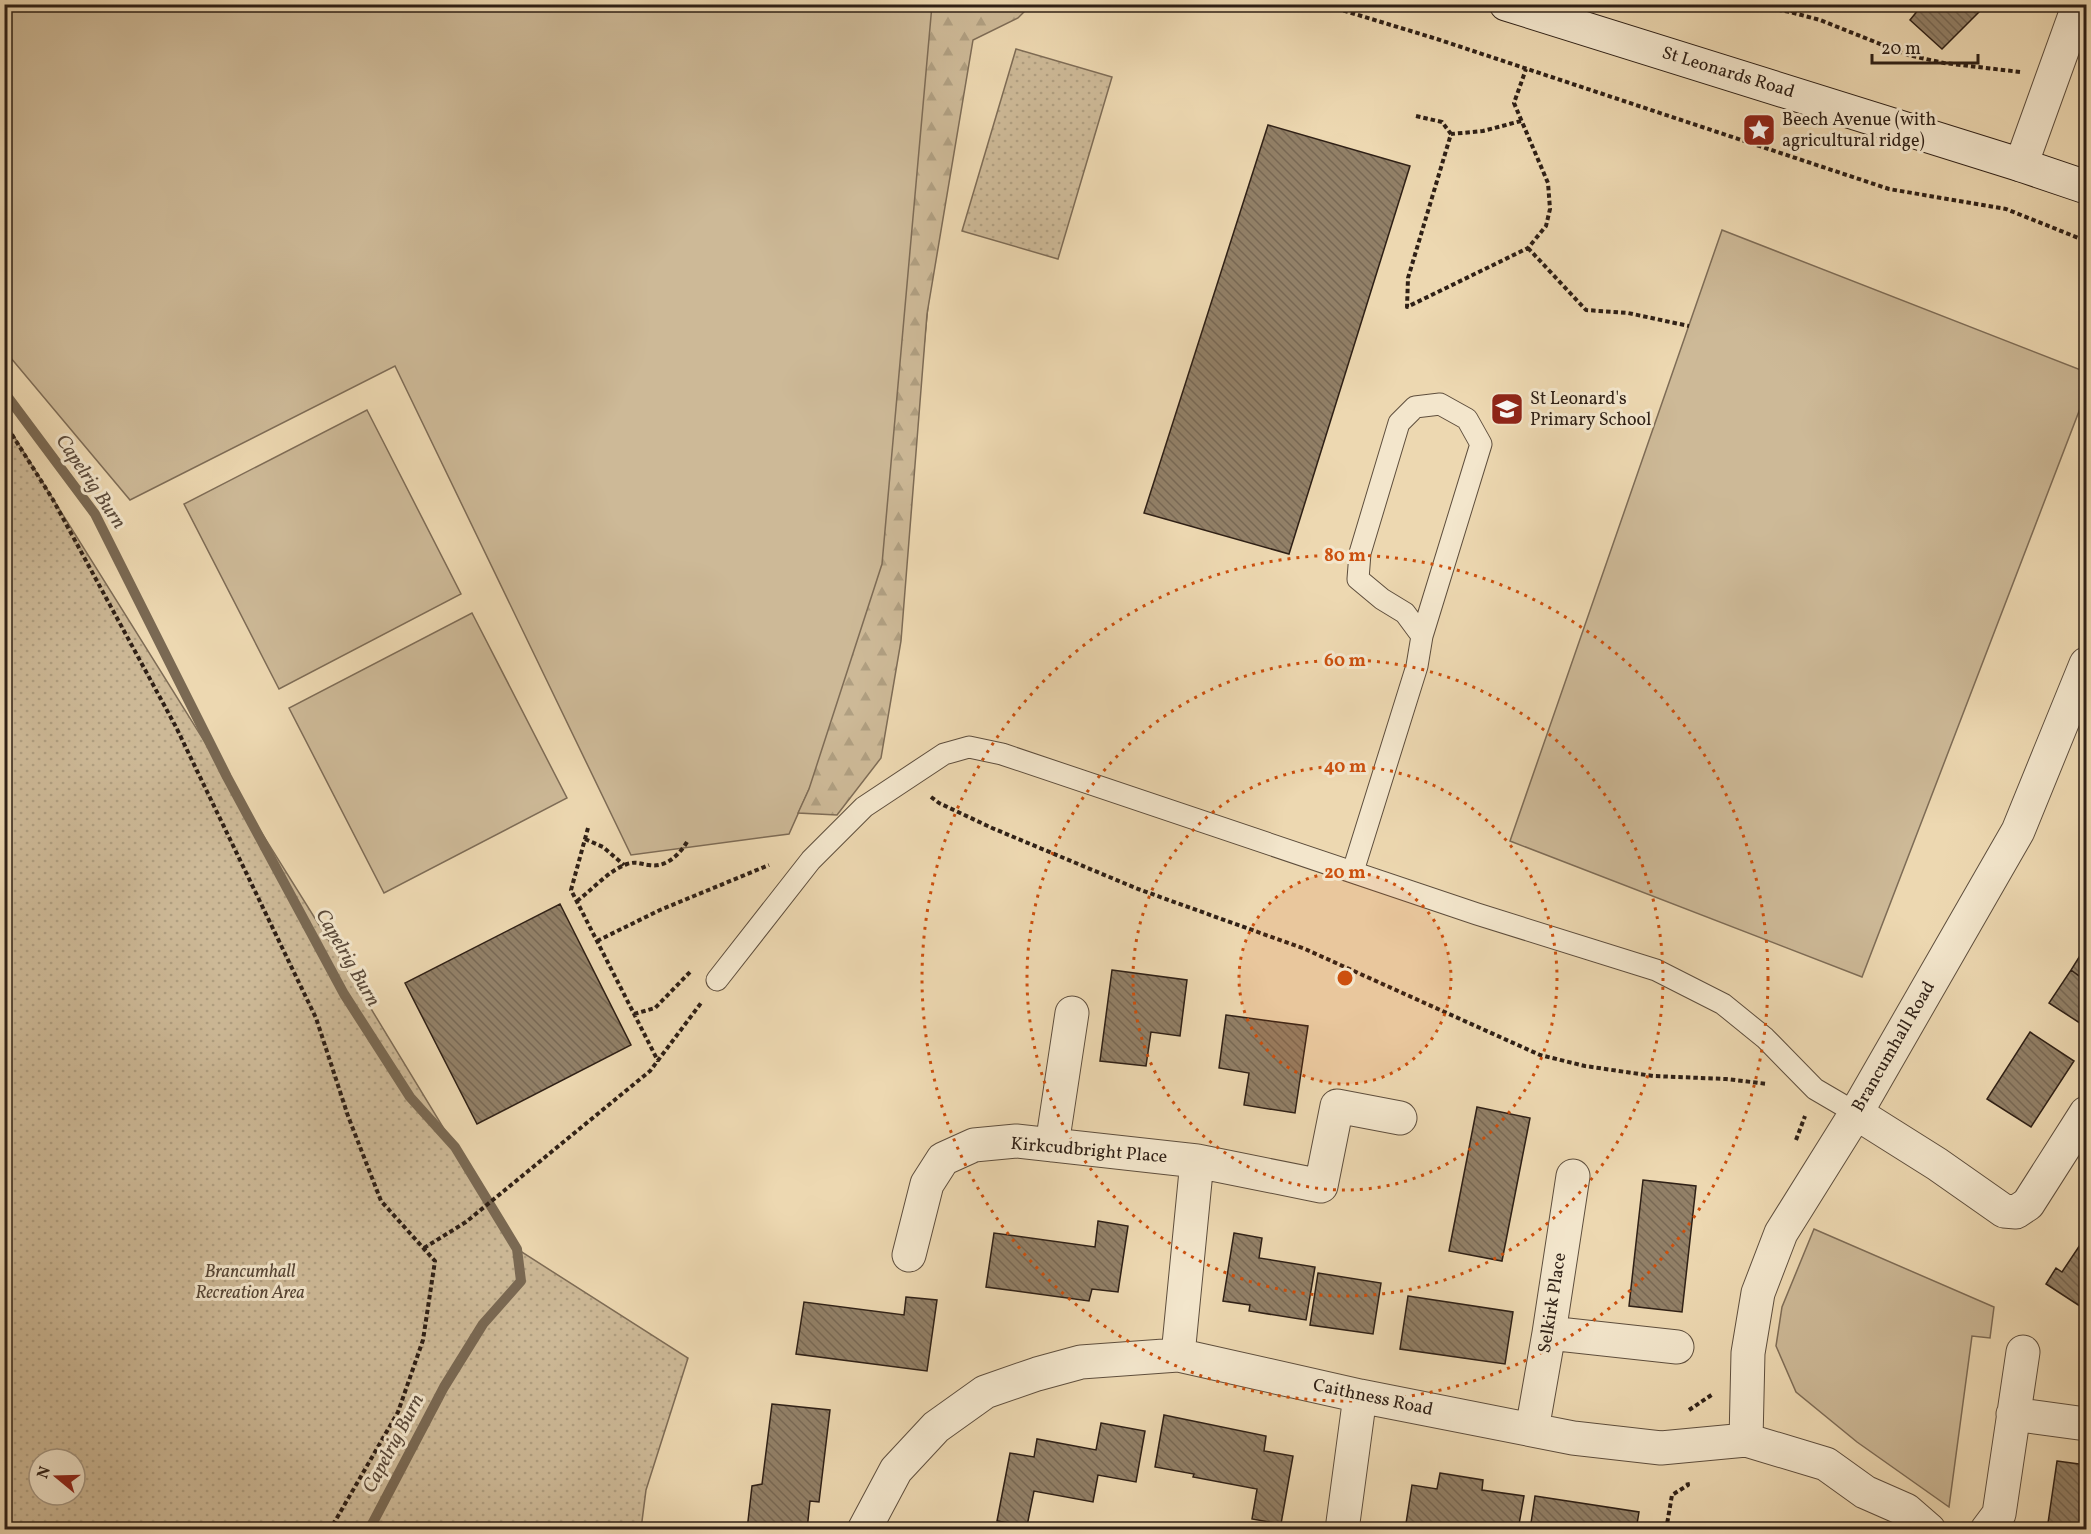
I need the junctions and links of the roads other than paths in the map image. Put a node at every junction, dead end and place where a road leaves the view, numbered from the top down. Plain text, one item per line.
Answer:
1 (1506, 4) edge
2 (2079, 4) edge
3 (2021, 165) junction
4 (2086, 187) edge
5 (1422, 636) junction
6 (2086, 664) edge
7 (1353, 872) junction
8 (717, 980) road end
9 (1072, 1013) dead end
10 (1856, 1113) junction
11 (2086, 1113) edge
12 (1400, 1118) dead end
13 (1052, 1145) junction
14 (1197, 1161) junction
15 (1573, 1176) dead end
16 (909, 1255) dead end
17 (1549, 1333) junction
18 (1677, 1347) dead end
19 (2023, 1352) dead end
20 (1178, 1355) junction
21 (1360, 1396) junction
22 (2013, 1414) junction
23 (2086, 1425) edge
24 (1532, 1430) junction
25 (1746, 1440) junction
26 (864, 1530) edge
27 (1342, 1530) edge
28 (1929, 1530) edge
29 (1987, 1530) edge

1 - 3 street, St Leonards Road
2 - 3 street
3 - 4 street, St Leonards Road
5 - 5 lane
5 - 7 lane
6 - 10 street, Brancumhall Road
7 - 8 lane
7 - 10 lane
9 - 13 street
10 - 11 street
10 - 25 street, Brancumhall Road
12 - 14 street, Kirkcudbright Place
13 - 14 street, Kirkcudbright Place
13 - 16 street, Kirkcudbright Place
14 - 20 street
15 - 17 street, Selkirk Place
17 - 18 street
17 - 24 street, Selkirk Place
19 - 22 street
20 - 21 street, Caithness Road
20 - 26 street, Caithness Road
21 - 24 street, Caithness Road
21 - 27 street
22 - 23 street
22 - 29 street
24 - 25 street, Caithness Road
25 - 28 street, Caithness Road

